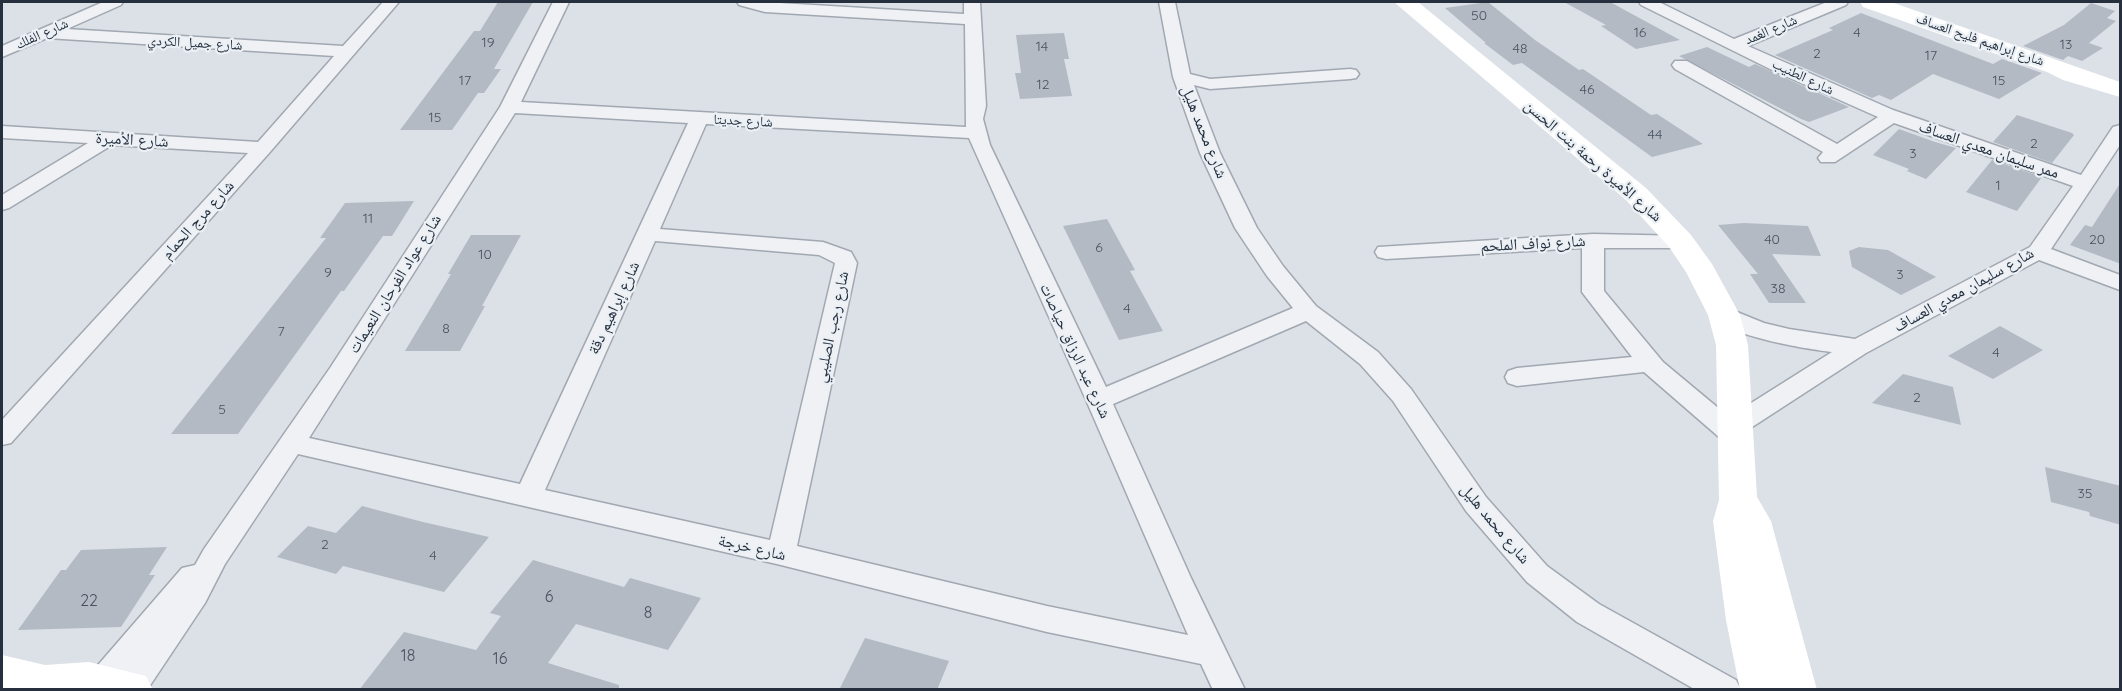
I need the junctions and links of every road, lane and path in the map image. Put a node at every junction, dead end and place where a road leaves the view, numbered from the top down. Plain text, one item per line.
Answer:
1 (115, 2) edge
2 (391, 2) edge
3 (561, 2) edge
4 (745, 2) edge
5 (1167, 2) edge
6 (1405, 2) edge
7 (1647, 2) edge
8 (1840, 2) edge
9 (1871, 2) edge
10 (971, 10) edge
11 (42, 33) junction
12 (1735, 45) junction
13 (2, 52) edge
14 (348, 52) junction
15 (1681, 65) dead end
16 (2056, 66) junction
17 (1350, 74) dead end
18 (1182, 78) junction
19 (2121, 82) edge
20 (2121, 90) edge
21 (509, 107) junction
22 (1892, 116) junction
23 (699, 118) junction
24 (2121, 131) edge
25 (2, 132) edge
26 (976, 133) junction
27 (108, 138) junction
28 (263, 148) junction
29 (2086, 184) junction
30 (2, 204) edge
31 (648, 234) junction
32 (1593, 241) junction
33 (1680, 241) junction
34 (1386, 252) dead end
35 (2038, 252) junction
36 (2121, 283) edge
37 (1308, 311) junction
38 (1724, 315) junction
39 (1858, 347) junction
40 (1650, 363) junction
41 (1517, 377) dead end
42 (1099, 400) junction
43 (1735, 431) junction
44 (2, 436) edge
45 (291, 443) junction
46 (528, 497) junction
47 (1738, 500) junction
48 (781, 554) junction
49 (1212, 653) junction
50 (2, 674) edge
51 (47, 687) edge
52 (118, 688) edge
53 (1229, 690) edge
54 (1725, 690) edge
55 (1762, 690) edge
56 (1795, 690) edge

1 - 11 street, شارع الفلك
2 - 14 street, شارع مرج الحمام
3 - 21 street, شارع عواد الفرحان النعيمات
4 - 10 street
5 - 18 street, شارع محمد هليل
6 - 33 street, شارع الأميرة رحمة بنت الحسن
7 - 12 street, شارع الطنيب
8 - 12 street, شارع الغمد
9 - 16 street, شارع إبراهيم فليح العساف
10 - 26 street, شارع عبد الرزاق حياصات
11 - 13 street, شارع الفلك
11 - 14 street, شارع جميل الكردي
12 - 22 street, شارع الطنيب
14 - 28 street, شارع مرج الحمام
15 - 22 street
16 - 19 street, شارع إبراهيم فليح العساف
16 - 20 street, شارع إبراهيم فليح العساف
17 - 18 street
18 - 37 street, شارع محمد هليل
21 - 23 street, شارع جديتا
21 - 45 street, شارع عواد الفرحان النعيمات
22 - 29 street, ممر سليمان معدي العساف
23 - 26 street, شارع جديتا
23 - 31 street, شارع إبراهيم دقة
24 - 29 street, شارع سليمان معدي العساف
25 - 27 street, شارع الأميرة
26 - 42 street, شارع عبد الرزاق حياصات
27 - 28 street, شارع الأميرة
27 - 30 street
28 - 44 street, شارع مرج الحمام
29 - 35 street, شارع سليمان معدي العساف
31 - 46 street, شارع إبراهيم دقة
31 - 48 street, شارع رجب الصليبي
32 - 33 street, شارع نواف الملحم
32 - 34 street, شارع نواف الملحم
32 - 40 street
33 - 38 street, شارع الأميرة رحمة بنت الحسن
35 - 36 street
35 - 39 street, شارع سليمان معدي العساف
37 - 42 street
37 - 54 street, شارع محمد هليل
38 - 39 street
38 - 43 street, شارع الأميرة رحمة بنت الحسن
39 - 43 street, شارع سليمان معدي العساف
40 - 41 street
40 - 43 street
42 - 49 street, شارع عبد الرزاق حياصات
43 - 47 street, شارع الأميرة رحمة بنت الحسن
45 - 46 street, شارع خرجة
45 - 52 street, شارع عواد الفرحان النعيمات
46 - 48 street, شارع خرجة
47 - 55 street, شارع الأميرة رحمة بنت الحسن
47 - 56 street, شارع الأميرة رحمة بنت الحسن
48 - 49 street, شارع خرجة
49 - 53 street, شارع عبد الرزاق حياصات
50 - 51 street
51 - 52 street

